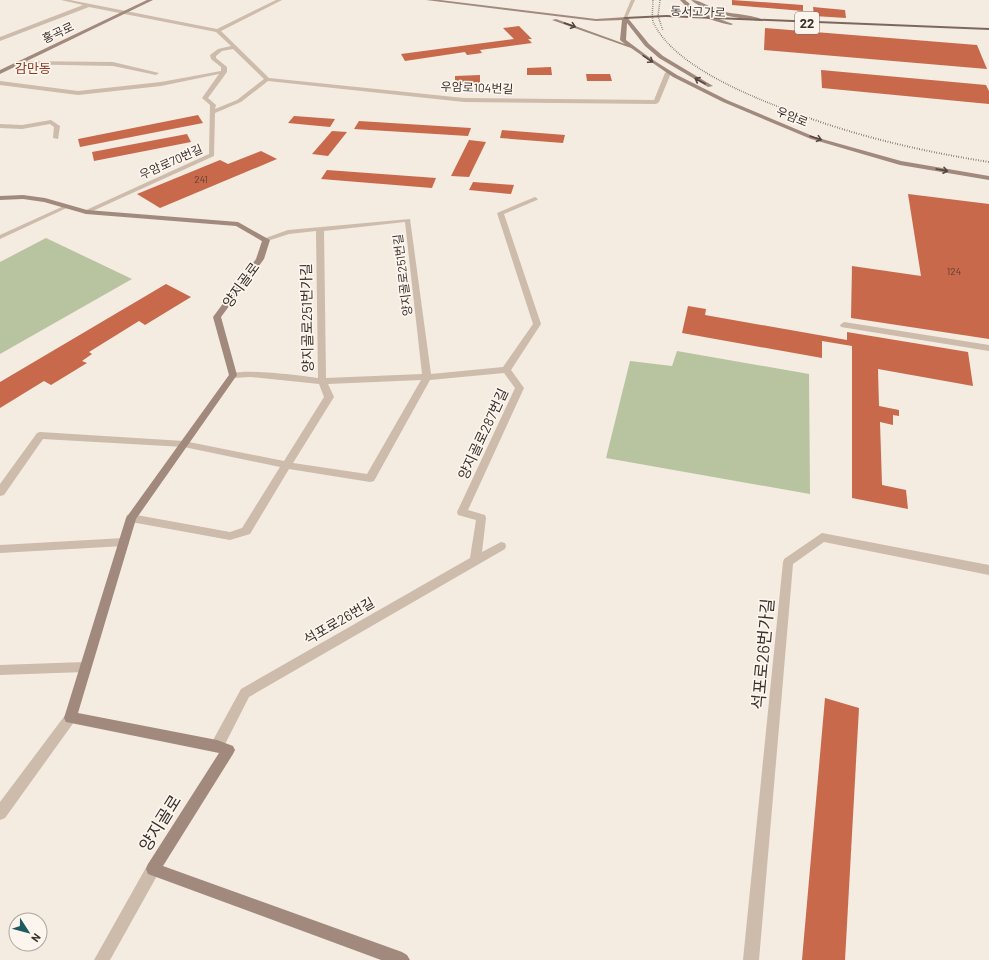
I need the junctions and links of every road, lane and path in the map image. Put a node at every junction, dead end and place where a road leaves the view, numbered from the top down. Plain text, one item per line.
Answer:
1 (63, 0) edge
2 (151, 0) edge
3 (280, 0) edge
4 (428, 0) edge
5 (633, 0) edge
6 (682, 0) edge
7 (694, 0) edge
8 (89, 5) junction
9 (519, 11) junction
10 (124, 12) junction
11 (626, 18) junction
12 (709, 18) junction
13 (777, 21) junction
14 (731, 24) junction
15 (989, 29) edge
16 (218, 31) junction
17 (989, 32) edge
18 (0, 39) edge
19 (234, 47) junction
20 (633, 49) junction
21 (17, 63) junction
22 (0, 72) edge
23 (224, 72) junction
24 (668, 72) junction
25 (156, 73) dead end
26 (267, 79) junction
27 (0, 83) edge
28 (212, 112) junction
29 (0, 126) edge
30 (805, 127) dead end
31 (56, 138) dead end
32 (840, 138) dead end
33 (989, 172) edge
34 (989, 178) edge
35 (0, 198) edge
36 (535, 199) dead end
37 (68, 206) junction
38 (86, 212) junction
39 (0, 229) edge
40 (320, 229) junction
41 (8, 233) junction
42 (0, 237) edge
43 (264, 240) junction
44 (844, 325) dead end
45 (989, 348) edge
46 (506, 370) junction
47 (233, 376) junction
48 (426, 377) junction
49 (322, 381) junction
50 (184, 444) junction
51 (286, 466) junction
52 (0, 492) edge
53 (131, 518) junction
54 (124, 542) junction
55 (501, 546) dead end
56 (0, 549) edge
57 (475, 561) junction
58 (989, 570) edge
59 (85, 667) junction
60 (0, 670) edge
61 (70, 718) junction
62 (217, 746) junction
63 (0, 813) edge
64 (153, 869) junction
65 (102, 960) edge
66 (402, 960) edge
67 (751, 960) edge

1 - 8 street
2 - 10 main road, 홍곡로
3 - 16 street
4 - 9 main road
5 - 11 street
6 - 12 main road
7 - 13 main road
8 - 10 street
8 - 18 street
9 - 11 main road
9 -> 20 main road
10 - 16 street
10 - 21 main road, 홍곡로
11 - 12 main road, 동서고가로 / 22
11 - 14 main road, 동서고가로 / 22
11 - 20 main road, 우암로
30 -> 11 main road, 우암로
12 - 13 main road, 동서고가로 / 22
12 - 14 main road
13 - 15 main road, 동서고가로 / 22
14 - 17 main road, 동서고가로 / 22
16 - 19 street
19 - 23 street
19 - 26 street
20 -> 24 main road, 우암로
21 - 22 main road, 홍곡로
21 - 25 street
23 - 27 street
23 - 28 street
24 - 26 street, 우암로104번길
24 -> 34 main road, 우암로
26 - 28 street
28 - 38 street, 우암로70번길
29 - 31 street
32 - 33 main road
35 - 37 main road
36 - 46 street
37 - 38 main road
37 - 41 lane
38 - 43 main road
39 - 41 lane
40 - 43 street, 양지골로251번길
40 - 48 street, 양지골로251번길
40 - 49 street, 양지골로251번가길
41 - 42 lane
43 - 47 main road, 양지골로
44 - 45 street
46 - 48 street
46 - 57 street, 양지골로287번길
47 - 49 street
47 - 50 main road
48 - 49 street
48 - 51 street
49 - 51 street, 양지골로251번가길
50 - 51 street
50 - 52 street
50 - 53 main road
51 - 53 street, 양지골로251번가길
53 - 54 main road
54 - 56 street
54 - 59 main road
55 - 57 street, 석포로26번길
57 - 62 street, 석포로26번길
58 - 67 street, 석포로26번가길
59 - 60 street
59 - 61 main road
61 - 62 main road
61 - 63 street
62 - 64 main road, 양지골로
64 - 65 street
64 - 66 main road, 양지골로

